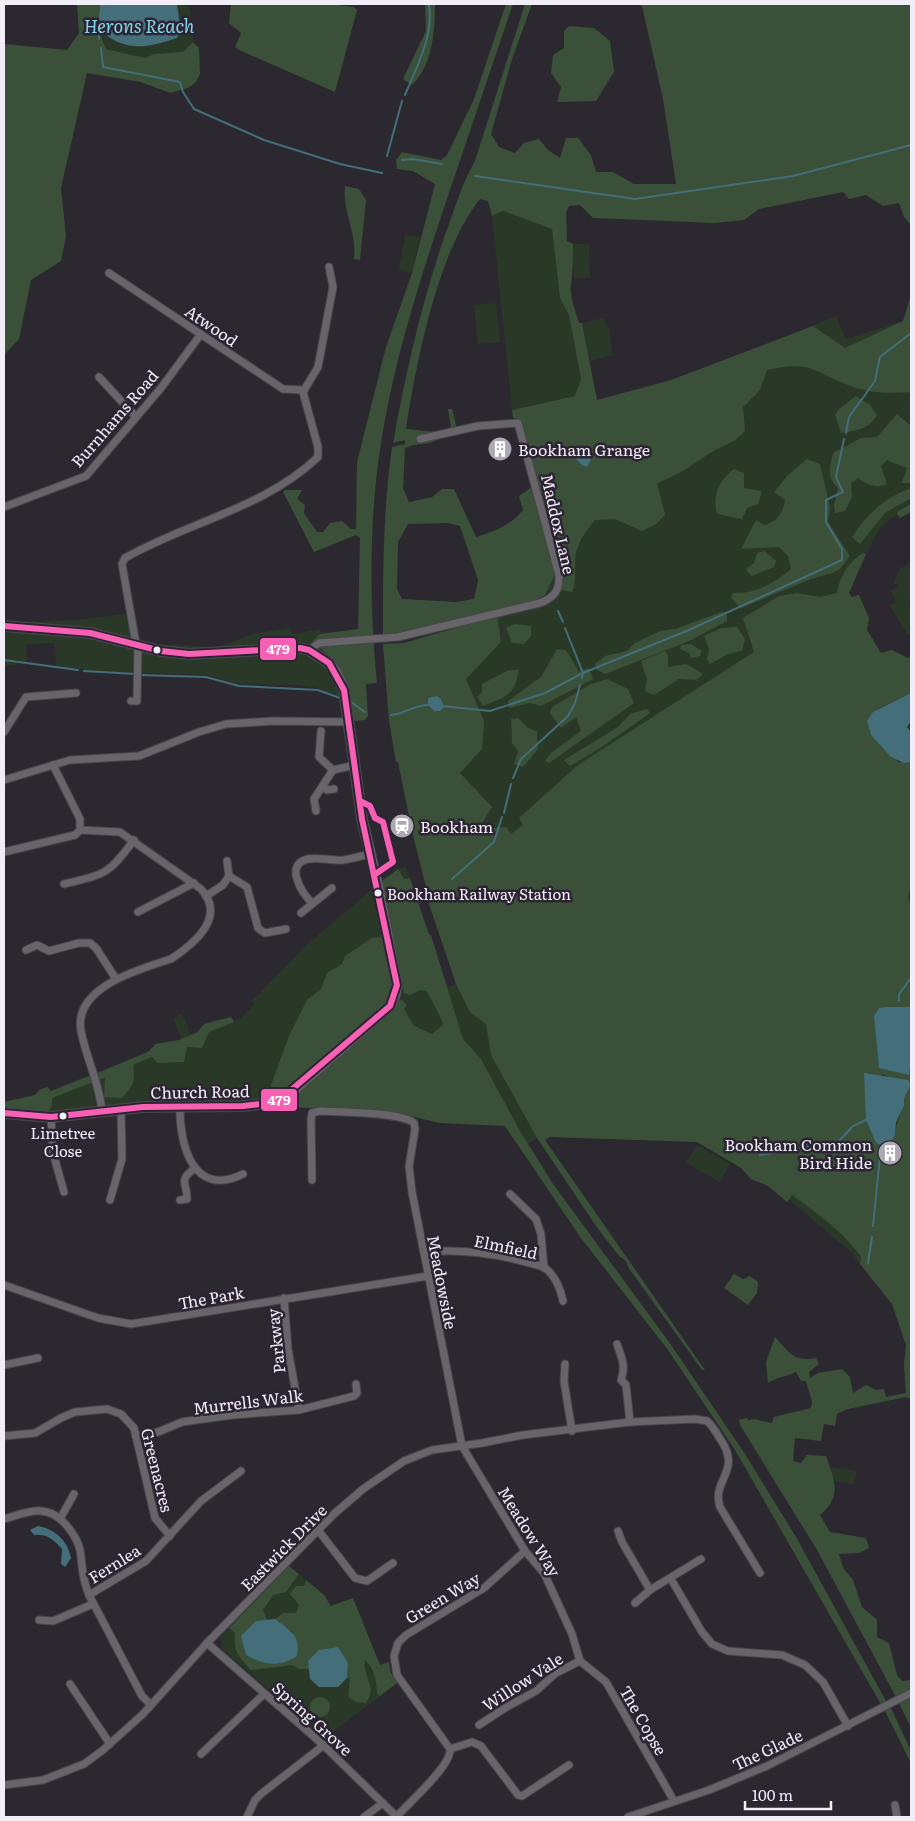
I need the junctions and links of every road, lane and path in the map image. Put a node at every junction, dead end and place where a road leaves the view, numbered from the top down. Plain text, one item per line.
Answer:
1 (329, 267) dead end
2 (109, 272) dead end
3 (200, 334) junction
4 (99, 377) dead end
5 (303, 390) junction
6 (136, 417) junction
7 (420, 439) dead end
8 (4, 507) edge
9 (4, 626) edge
10 (137, 645) junction
11 (310, 650) junction
12 (76, 693) dead end
13 (131, 701) dead end
14 (349, 722) junction
15 (4, 732) edge
16 (321, 732) dead end
17 (53, 765) junction
18 (355, 765) junction
19 (333, 770) junction
20 (4, 780) edge
21 (323, 786) junction
22 (334, 789) dead end
23 (316, 811) dead end
24 (80, 830) junction
25 (134, 840) junction
26 (4, 852) edge
27 (370, 854) junction
28 (226, 861) dead end
29 (229, 876) junction
30 (194, 883) junction
31 (64, 884) dead end
32 (332, 888) dead end
33 (206, 896) junction
34 (312, 903) junction
35 (138, 912) dead end
36 (300, 913) dead end
37 (286, 929) dead end
38 (26, 950) dead end
39 (116, 979) junction
40 (180, 1106) junction
41 (121, 1110) junction
42 (102, 1112) junction
43 (4, 1113) edge
44 (50, 1116) junction
45 (194, 1169) junction
46 (243, 1174) dead end
47 (312, 1180) dead end
48 (64, 1192) dead end
49 (510, 1194) dead end
50 (110, 1200) dead end
51 (180, 1200) dead end
52 (424, 1252) junction
53 (544, 1268) junction
54 (428, 1276) junction
55 (4, 1285) edge
56 (284, 1298) junction
57 (563, 1301) dead end
58 (617, 1344) dead end
59 (38, 1358) dead end
60 (565, 1364) dead end
61 (4, 1365) edge
62 (356, 1384) dead end
63 (299, 1410) junction
64 (630, 1422) junction
65 (572, 1431) junction
66 (4, 1436) edge
67 (136, 1436) junction
68 (462, 1446) junction
69 (241, 1471) dead end
70 (74, 1494) dead end
71 (4, 1519) edge
72 (60, 1519) junction
73 (318, 1530) junction
74 (618, 1531) dead end
75 (170, 1536) junction
76 (525, 1552) junction
77 (700, 1559) dead end
78 (393, 1563) dead end
79 (760, 1573) dead end
80 (671, 1579) junction
81 (650, 1590) junction
82 (88, 1595) junction
83 (636, 1603) dead end
84 (93, 1604) junction
85 (39, 1620) dead end
86 (207, 1643) junction
87 (580, 1661) junction
88 (70, 1684) dead end
89 (911, 1693) edge
90 (264, 1694) junction
91 (151, 1705) junction
92 (479, 1725) dead end
93 (848, 1726) junction
94 (110, 1744) junction
95 (324, 1746) junction
96 (450, 1749) junction
97 (201, 1754) dead end
98 (569, 1765) dead end
99 (4, 1784) edge
100 (674, 1801) junction
101 (383, 1804) junction
102 (895, 1804) dead end
103 (247, 1817) edge
104 (364, 1817) edge
105 (396, 1817) edge
106 (628, 1817) edge
107 (897, 1817) edge

1 - 5 street
2 - 3 street, Atwood
3 - 5 street, Atwood
3 - 6 street, Burnhams Road
4 - 6 street
5 - 10 street
6 - 8 street, Burnhams Road
7 - 11 street, Maddox Lane
9 - 10 street
10 - 11 street
10 - 13 street
11 - 14 street, Church Road
12 - 15 street
14 - 17 street
14 - 18 street, Church Road
16 - 19 street
17 - 20 street
17 - 24 street
18 - 19 street
18 - 27 street, Church Road
19 - 21 street
21 - 22 street
21 - 23 street
24 - 25 street
24 - 26 street
25 - 30 street
25 - 31 street
27 - 34 street
27 - 40 street, Church Road
28 - 29 street
29 - 33 street
29 - 37 street
30 - 33 street
30 - 35 street
32 - 34 street
33 - 39 street
34 - 36 street
38 - 39 street
39 - 42 street
40 - 41 street, Church Road
40 - 45 street
41 - 42 street, Church Road
41 - 50 street
42 - 44 street, Church Road
43 - 44 street, Church Road
44 - 48 street
45 - 46 street
45 - 51 street
47 - 52 street, Meadowside
49 - 53 street
52 - 53 street, Elmfield
52 - 54 street, Meadowside
53 - 57 street, Elmfield
54 - 56 street, The Park
54 - 68 street, Meadowside
55 - 56 street, The Park
56 - 63 street, Parkway
58 - 64 street
59 - 61 street
60 - 65 street
62 - 63 street, Murrells Walk
63 - 67 street, Murrells Walk
64 - 65 street, Eastwick Drive
64 - 79 street, Eastwick Drive
65 - 68 street, Eastwick Drive
66 - 67 street, Greenacres
67 - 75 street, Greenacres
68 - 73 street, Eastwick Drive
68 - 76 street, Meadow Way
69 - 75 street, Fernlea
70 - 72 street
71 - 72 street
72 - 82 street
73 - 78 street
73 - 86 street, Eastwick Drive
74 - 81 street
75 - 82 street, Fernlea
76 - 87 street, Meadow Way
76 - 96 street, Green Way
77 - 80 street
80 - 81 street
80 - 93 street
81 - 83 street
82 - 84 street
84 - 85 street
84 - 91 street
86 - 90 street, Spring Grove
86 - 91 street, Eastwick Drive
87 - 92 street, Willow Vale
87 - 100 street, The Copse
88 - 94 street
89 - 93 street, The Glade
90 - 95 street, Spring Grove
90 - 97 street
91 - 94 street, Eastwick Drive
93 - 100 street, The Glade
94 - 99 street, Eastwick Drive
95 - 101 street, Spring Grove
95 - 103 street
96 - 98 street
96 - 105 street
100 - 106 street, The Glade
101 - 104 street
101 - 105 street, Spring Grove
102 - 107 street

